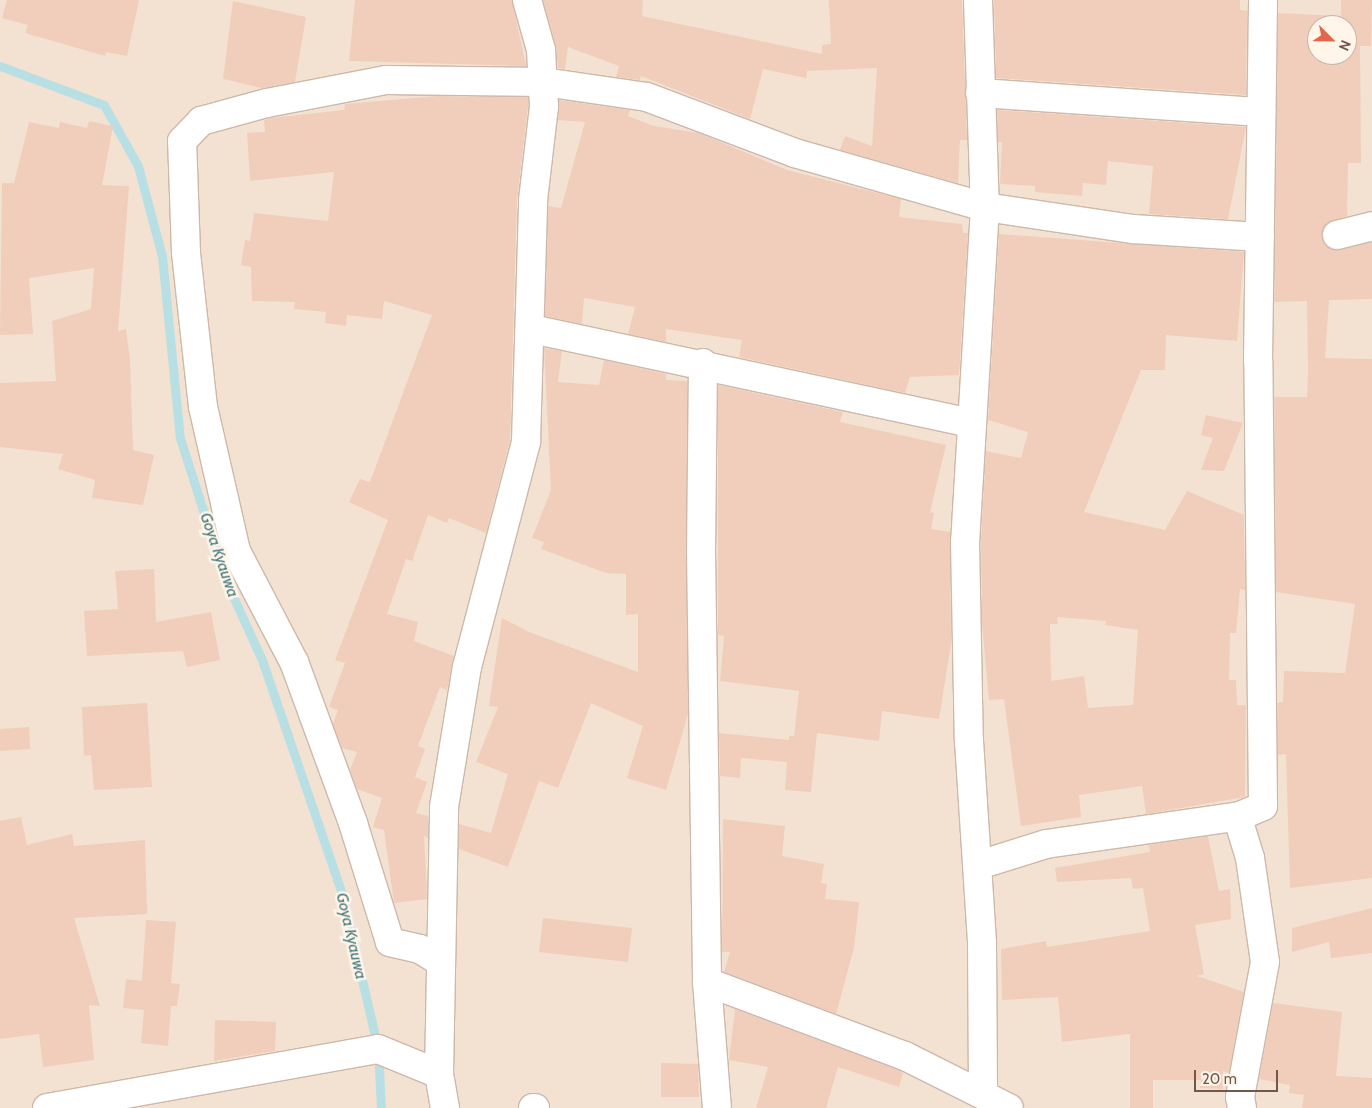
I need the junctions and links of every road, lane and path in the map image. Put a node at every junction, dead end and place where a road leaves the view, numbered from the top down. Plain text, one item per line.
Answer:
1 (527, 0) edge
2 (978, 0) edge
3 (1263, 0) edge
4 (544, 82) junction
5 (980, 93) junction
6 (1261, 112) junction
7 (985, 207) junction
8 (1372, 226) edge
9 (1338, 235) dead end
10 (1260, 237) junction
11 (532, 329) junction
12 (703, 363) junction
13 (971, 423) junction
14 (1240, 816) junction
15 (979, 865) junction
16 (439, 961) junction
17 (707, 982) junction
18 (439, 1074) junction
19 (982, 1091) junction
20 (47, 1108) edge
21 (445, 1108) edge
22 (717, 1108) edge
23 (1009, 1108) edge
24 (1242, 1108) edge

1 - 4 street
2 - 5 street
3 - 6 street
4 - 7 street
4 - 11 street
4 - 16 street
5 - 6 street
5 - 7 street
6 - 10 street
7 - 10 street
7 - 13 street
8 - 9 street
10 - 14 street
11 - 12 street
11 - 16 street
12 - 13 street
12 - 17 street
13 - 15 street
14 - 15 street
14 - 24 street
15 - 19 street
16 - 18 street
17 - 19 street
17 - 22 street
18 - 20 street
18 - 21 street
19 - 23 street

